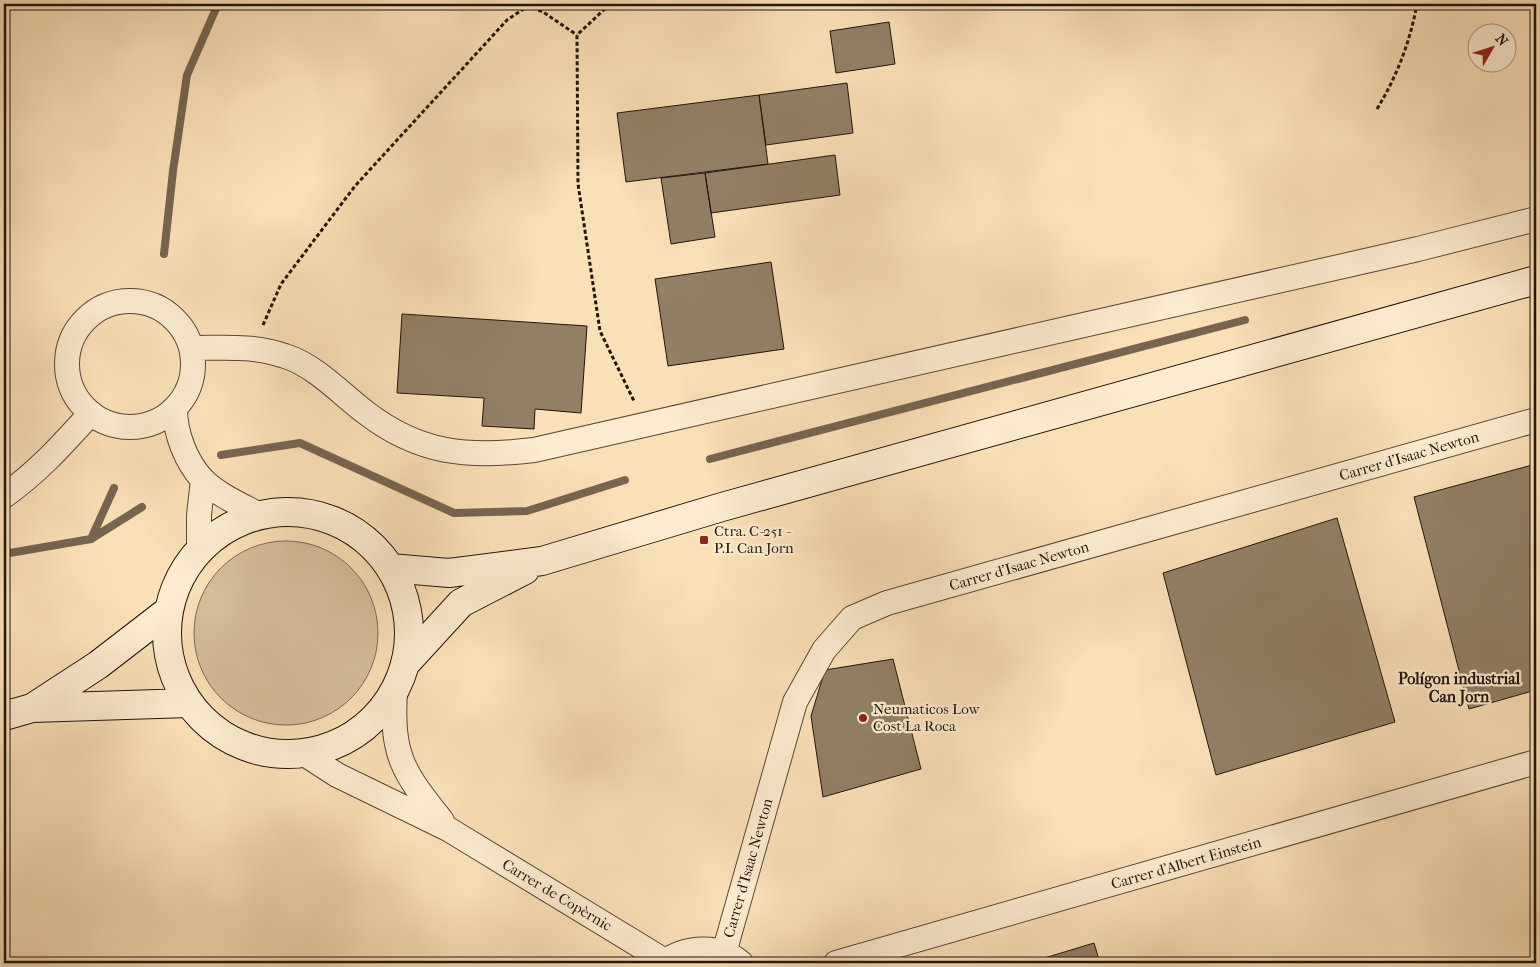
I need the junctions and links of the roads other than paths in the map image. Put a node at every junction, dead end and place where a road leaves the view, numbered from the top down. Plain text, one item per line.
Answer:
1 (1536, 219) edge
2 (1536, 280) edge
3 (191, 348) junction
4 (175, 409) junction
5 (91, 413) junction
6 (1536, 420) edge
7 (147, 425) junction
8 (182, 448) junction
9 (203, 480) junction
10 (4, 496) edge
11 (260, 515) junction
12 (199, 550) junction
13 (542, 561) junction
14 (390, 568) junction
15 (168, 611) junction
16 (406, 663) junction
17 (395, 691) junction
18 (189, 703) junction
19 (32, 708) junction
20 (4, 716) edge
21 (303, 754) junction
22 (1536, 762) edge
23 (448, 829) junction
24 (733, 958) edge
25 (664, 962) edge
26 (836, 963) edge

1 - 3 street
2 - 13 main road
3 - 4 street
3 - 5 street
4 - 7 street
4 - 8 street
5 - 7 street
5 - 10 street
6 - 24 street, Carrer d'Isaac Newton
7 - 8 street
8 - 9 street
9 - 11 street
9 - 12 street
11 - 12 main road
11 - 14 main road
12 - 15 main road
13 - 14 main road
13 - 16 main road
14 - 16 main road
15 - 18 main road
15 - 19 main road
16 - 17 main road
17 - 21 main road
17 - 23 street, Carrer de Copèrnic
18 - 19 main road
18 - 21 main road
19 - 20 main road
21 - 23 street, Carrer de Copèrnic
22 - 26 street, Carrer d'Albert Einstein
23 - 25 street, Carrer de Copèrnic
24 - 25 street

